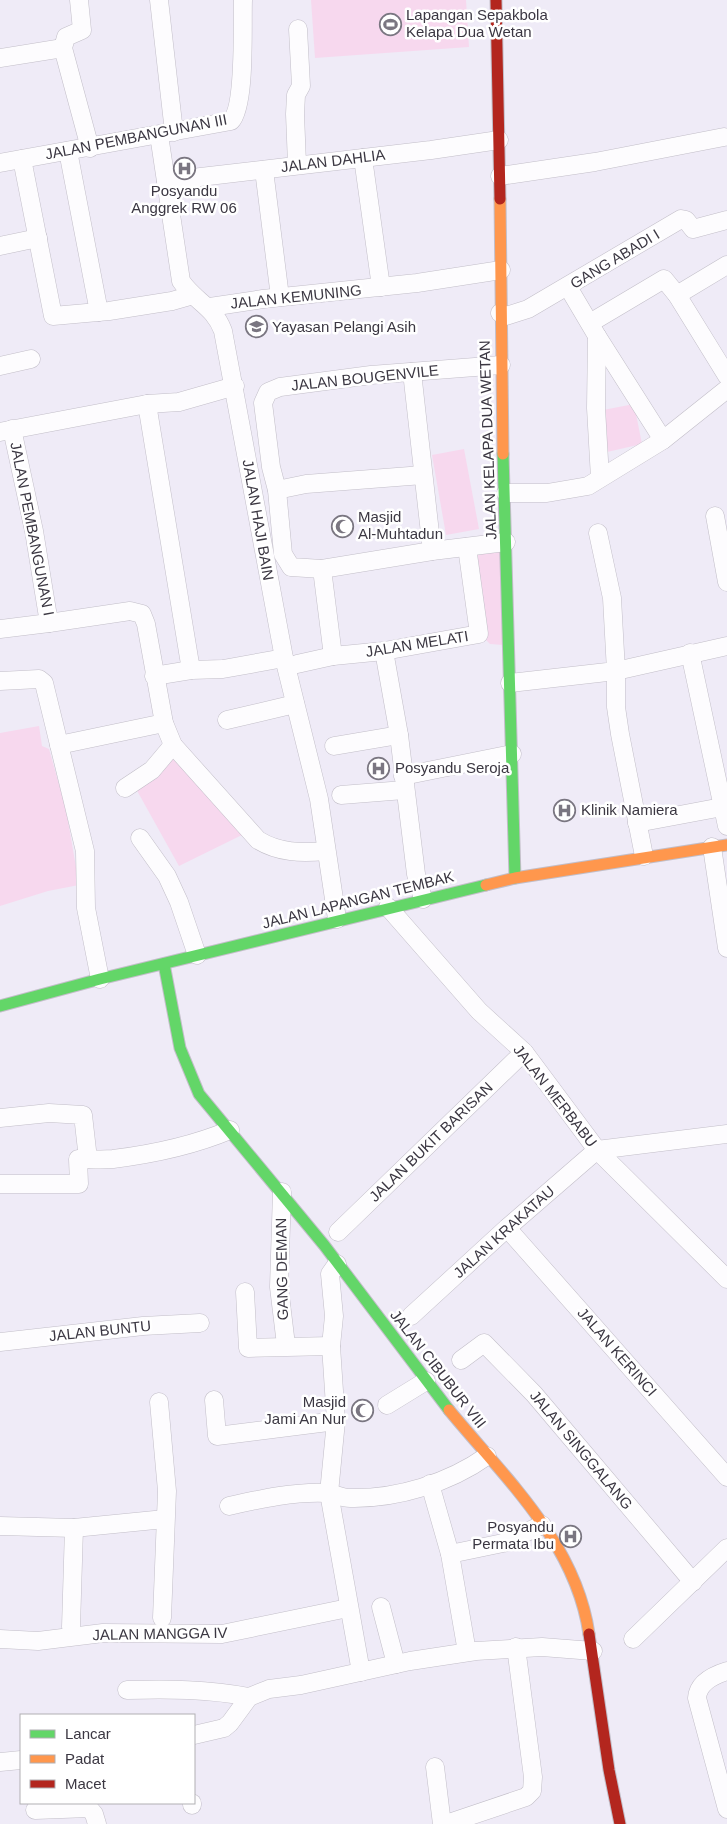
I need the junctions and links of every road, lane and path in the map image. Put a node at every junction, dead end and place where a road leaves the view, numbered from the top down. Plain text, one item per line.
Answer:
1 (79, 0) edge
2 (159, 0) edge
3 (243, 0) edge
4 (496, 0) edge
5 (298, 29) dead end
6 (63, 48) junction
7 (0, 58) edge
8 (167, 134) junction
9 (724, 136) dead end
10 (499, 140) junction
11 (90, 148) junction
12 (68, 151) junction
13 (22, 158) junction
14 (362, 158) junction
15 (0, 164) edge
16 (297, 164) junction
17 (264, 170) junction
18 (500, 176) junction
19 (166, 181) junction
20 (727, 220) edge
21 (38, 238) junction
22 (0, 246) edge
23 (727, 265) edge
24 (501, 270) junction
25 (381, 287) junction
26 (568, 287) junction
27 (193, 295) junction
28 (677, 295) junction
29 (280, 297) junction
30 (210, 307) junction
31 (99, 312) junction
32 (500, 313) junction
33 (594, 330) junction
34 (31, 359) dead end
35 (501, 365) junction
36 (0, 366) edge
37 (412, 372) junction
38 (726, 385) edge
39 (234, 386) junction
40 (147, 404) junction
41 (6, 431) edge
42 (663, 440) junction
43 (423, 475) junction
44 (600, 478) junction
45 (277, 490) junction
46 (506, 492) junction
47 (715, 516) dead end
48 (598, 533) dead end
49 (506, 542) junction
50 (467, 547) junction
51 (432, 551) junction
52 (322, 569) junction
53 (727, 582) edge
54 (49, 623) junction
55 (0, 628) edge
56 (727, 646) edge
57 (384, 651) junction
58 (690, 653) junction
59 (333, 656) junction
60 (291, 661) junction
61 (191, 670) junction
62 (616, 671) junction
63 (154, 676) junction
64 (0, 681) edge
65 (510, 683) junction
66 (295, 704) junction
67 (227, 720) dead end
68 (164, 722) junction
69 (399, 735) junction
70 (59, 745) junction
71 (173, 745) junction
72 (334, 746) dead end
73 (512, 754) junction
74 (403, 783) junction
75 (125, 788) dead end
76 (342, 795) dead end
77 (724, 806) edge
78 (637, 823) junction
79 (727, 826) edge
80 (140, 838) dead end
81 (719, 846) edge
82 (326, 851) junction
83 (644, 856) junction
84 (515, 878) junction
85 (423, 899) junction
86 (388, 907) junction
87 (337, 919) junction
88 (727, 948) edge
89 (197, 955) junction
90 (164, 964) junction
91 (100, 979) junction
92 (0, 1006) edge
93 (524, 1052) junction
94 (0, 1118) edge
95 (230, 1130) junction
96 (727, 1134) edge
97 (597, 1150) junction
98 (88, 1159) junction
99 (0, 1184) edge
100 (282, 1192) junction
101 (507, 1228) junction
102 (338, 1232) dead end
103 (338, 1264) junction
104 (727, 1279) edge
105 (245, 1292) dead end
106 (411, 1316) dead end
107 (200, 1323) dead end
108 (0, 1342) edge
109 (286, 1345) junction
110 (331, 1346) junction
111 (460, 1360) dead end
112 (426, 1381) junction
113 (214, 1400) dead end
114 (160, 1402) dead end
115 (387, 1405) dead end
116 (336, 1421) junction
117 (487, 1456) junction
118 (727, 1477) edge
119 (430, 1484) junction
120 (329, 1493) junction
121 (229, 1506) dead end
122 (165, 1519) junction
123 (542, 1525) junction
124 (0, 1526) edge
125 (74, 1528) junction
126 (727, 1548) edge
127 (450, 1554) junction
128 (693, 1582) junction
129 (381, 1607) dead end
130 (348, 1608) junction
131 (162, 1618) dead end
132 (71, 1627) dead end
133 (0, 1638) edge
134 (633, 1639) dead end
135 (516, 1648) junction
136 (593, 1651) junction
137 (466, 1652) junction
138 (396, 1664) junction
139 (727, 1671) edge
140 (361, 1672) junction
141 (128, 1690) dead end
142 (249, 1698) junction
143 (195, 1735) edge
144 (20, 1760) edge
145 (0, 1762) edge
146 (435, 1767) dead end
147 (727, 1809) edge
148 (35, 1812) edge
149 (97, 1824) edge
150 (442, 1824) edge
151 (446, 1824) edge
152 (620, 1824) edge

1 - 6 street
2 - 8 street, JALAN HAJI BAIN
3 - 8 street, JALAN PEMBANGUNAN III
4 - 10 street, JALAN KELAPA DUA WETAN
5 - 16 street
6 - 7 street
6 - 11 street
8 - 11 street, JALAN PEMBANGUNAN III
8 - 19 street, JALAN HAJI BAIN
9 - 18 street
10 - 14 street, JALAN DAHLIA
10 - 18 street, JALAN KELAPA DUA WETAN
11 - 12 street, JALAN PEMBANGUNAN III
12 - 13 street, JALAN PEMBANGUNAN III
12 - 31 street
13 - 15 street, JALAN PEMBANGUNAN III
13 - 21 street
14 - 16 street, JALAN DAHLIA
14 - 25 street, JALAN KEMUNING
16 - 17 street, JALAN DAHLIA
17 - 19 street, JALAN DAHLIA
17 - 29 street
18 - 24 street, JALAN KELAPA DUA WETAN
19 - 27 street, JALAN HAJI BAIN
20 - 26 street, GANG ABADI I
21 - 22 street
21 - 31 street
23 - 28 street
24 - 25 street, JALAN KEMUNING
24 - 32 street, JALAN KELAPA DUA WETAN
25 - 29 street, JALAN KEMUNING
26 - 32 street, GANG ABADI I
26 - 33 street
27 - 30 street, JALAN HAJI BAIN
27 - 31 street
28 - 33 street
28 - 38 street
29 - 30 street, JALAN KEMUNING
30 - 39 street, JALAN HAJI BAIN
32 - 35 street, JALAN KELAPA DUA WETAN
33 - 42 street
33 - 44 street
34 - 36 street
35 - 37 street, JALAN BOUGENVILE
35 - 46 street, JALAN KELAPA DUA WETAN
37 - 43 street
37 - 45 street, JALAN BOUGENVILE
38 - 42 street
39 - 40 street
39 - 60 street, JALAN HAJI BAIN
40 - 41 street
40 - 61 street
41 - 54 street, JALAN PEMBANGUNAN I
42 - 44 street
43 - 45 street
43 - 51 street
44 - 46 street
45 - 52 street
46 - 49 street, JALAN KELAPA DUA WETAN
47 - 53 street
48 - 62 street
49 - 50 street
49 - 65 street, JALAN KELAPA DUA WETAN
50 - 51 street
50 - 57 street, JALAN MELATI
51 - 52 street
52 - 59 street
54 - 55 street
54 - 63 street, JALAN PEMBANGUNAN I
56 - 58 street
57 - 59 street, JALAN MELATI
57 - 69 street
58 - 62 street
58 - 77 street
59 - 60 street, JALAN MELATI
60 - 61 street
60 - 66 street, JALAN HAJI BAIN
61 - 63 street
62 - 65 street
62 - 78 street
63 - 68 street, JALAN PEMBANGUNAN I
64 - 70 street
65 - 73 street, JALAN KELAPA DUA WETAN
66 - 67 street
66 - 82 street, JALAN HAJI BAIN
68 - 70 street
68 - 71 street, JALAN PEMBANGUNAN I
69 - 72 street
69 - 74 street
70 - 91 street
71 - 75 street
71 - 82 street, JALAN PEMBANGUNAN I
73 - 74 street
73 - 84 street, JALAN KELAPA DUA WETAN
74 - 76 street
74 - 85 street
77 - 78 street
77 - 79 street
78 - 83 street
80 - 89 street
81 - 83 street, JALAN LAPANGAN TEMBAK
81 - 88 street
82 - 87 street, JALAN HAJI BAIN
83 - 84 street, JALAN LAPANGAN TEMBAK
84 - 85 street, JALAN LAPANGAN TEMBAK
85 - 86 street, JALAN LAPANGAN TEMBAK
86 - 87 street, JALAN LAPANGAN TEMBAK
86 - 93 street, JALAN MERBABU
87 - 89 street, JALAN LAPANGAN TEMBAK
89 - 90 street, JALAN LAPANGAN TEMBAK
90 - 91 street, JALAN LAPANGAN TEMBAK
90 - 95 street, JALAN CIBUBUR VIII
91 - 92 street, JALAN LAPANGAN TEMBAK
93 - 97 street, JALAN MERBABU
93 - 102 street, JALAN BUKIT BARISAN
94 - 98 street
95 - 98 street
95 - 100 street, JALAN CIBUBUR VIII
96 - 97 street
97 - 101 street, JALAN KRAKATAU
97 - 104 street, JALAN MERBABU
98 - 99 street
100 - 103 street, JALAN CIBUBUR VIII
100 - 109 street, GANG DEMAN
101 - 106 street, JALAN KRAKATAU
101 - 118 street, JALAN KERINCI
103 - 110 street
103 - 112 street, JALAN CIBUBUR VIII
105 - 109 street
107 - 108 street, JALAN BUNTU
109 - 110 street
110 - 116 street
111 - 128 street, JALAN SINGGALANG
112 - 115 street
112 - 117 street, JALAN CIBUBUR VIII
113 - 116 street
114 - 122 street
116 - 120 street
117 - 119 street
117 - 123 street, JALAN CIBUBUR VIII
119 - 120 street
119 - 127 street
120 - 121 street
120 - 130 street
122 - 125 street
122 - 131 street
123 - 127 street
123 - 136 street, JALAN CIBUBUR VIII
124 - 125 street
125 - 132 street
126 - 128 street
127 - 137 street
128 - 134 street
129 - 138 street
130 - 133 street, JALAN MANGGA IV
130 - 140 street
135 - 136 street
135 - 137 street
135 - 151 street
136 - 152 street, JALAN CIBUBUR VIII
137 - 138 street
138 - 140 street
139 - 147 street
140 - 142 street
141 - 142 street
142 - 143 street
144 - 145 street
146 - 150 street
148 - 149 street

